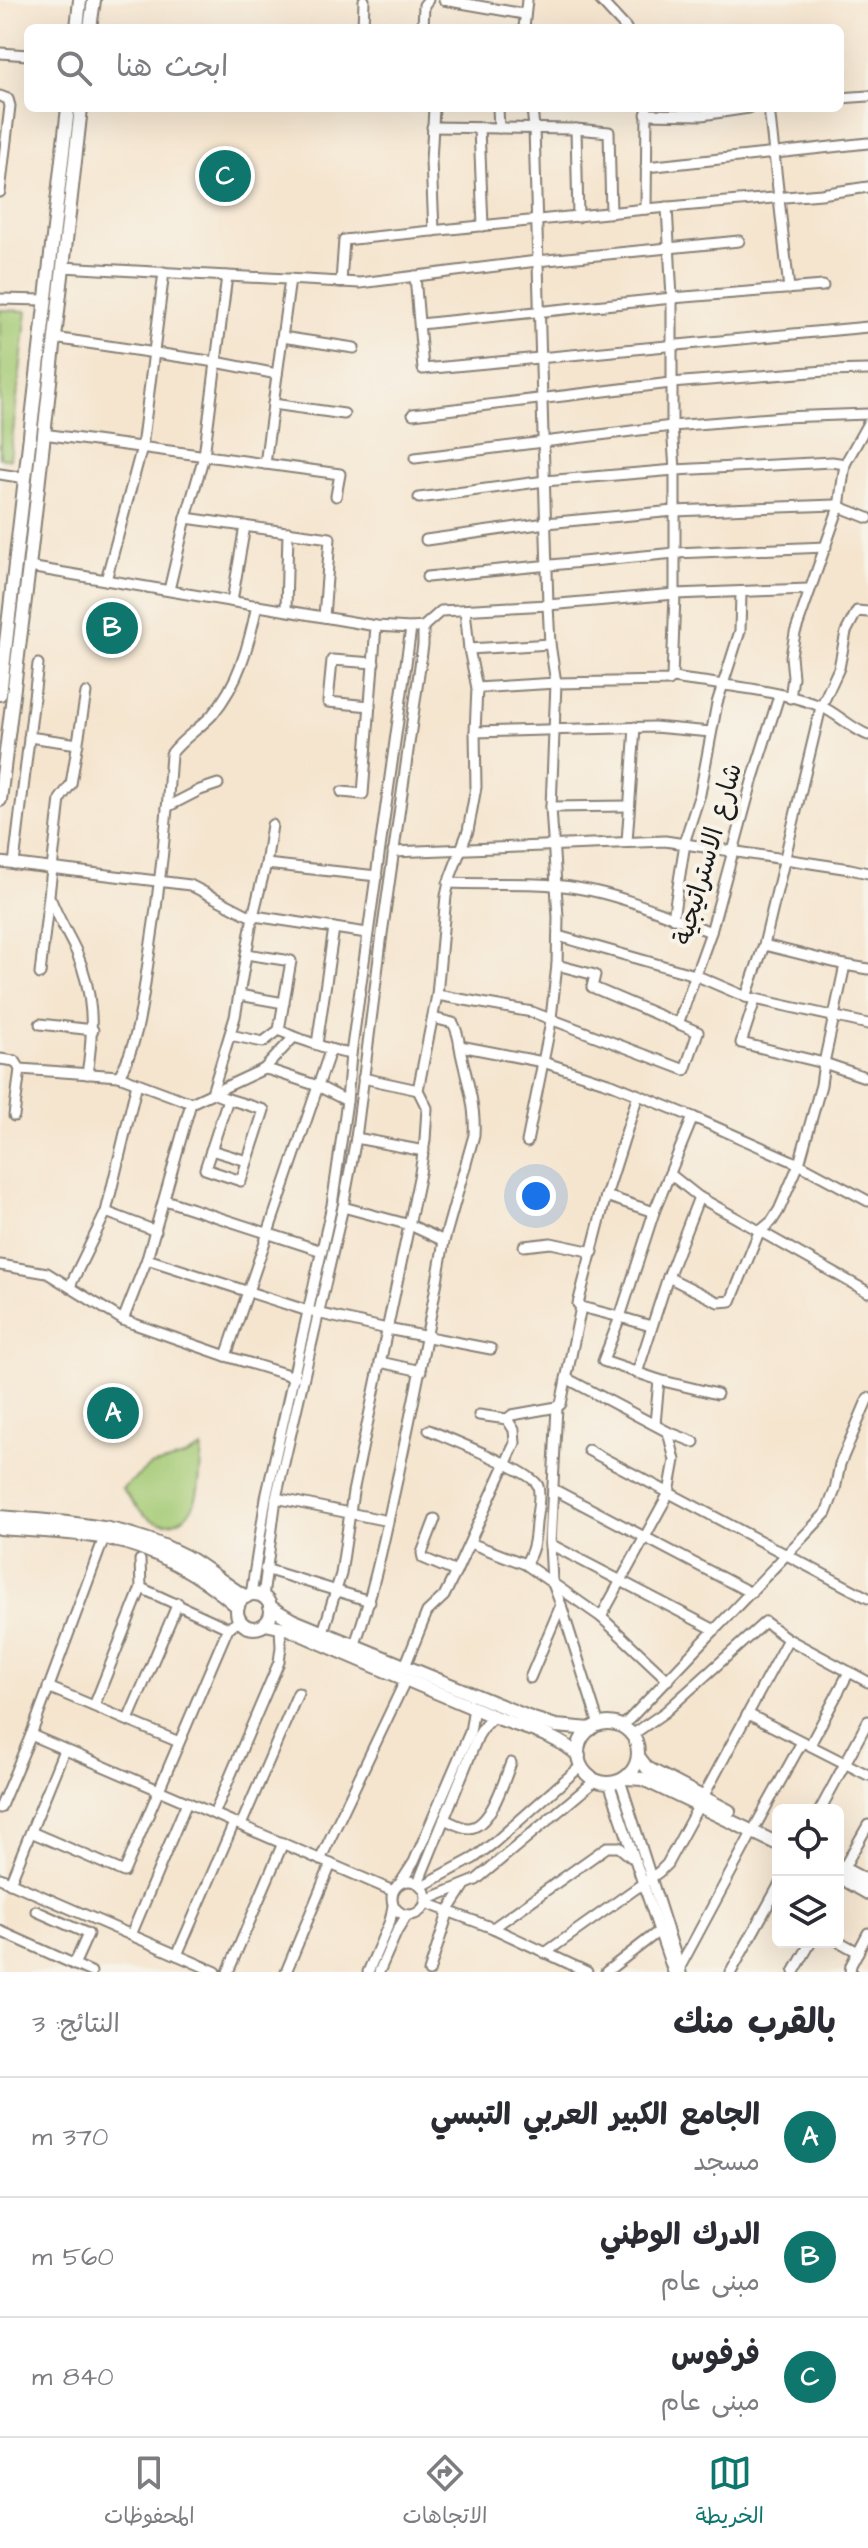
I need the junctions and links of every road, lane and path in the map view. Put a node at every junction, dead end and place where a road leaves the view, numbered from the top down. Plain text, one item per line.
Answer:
1 (80, 0) edge
2 (94, 0) edge
3 (364, 0) edge
4 (428, 0) edge
5 (444, 0) edge
6 (527, 0) edge
7 (600, 0) edge
8 (482, 3) edge
9 (524, 14) junction
10 (77, 24) edge
11 (91, 24) edge
12 (363, 24) edge
13 (423, 24) edge
14 (524, 24) edge
15 (622, 24) edge
16 (0, 53) edge
17 (24, 55) edge
18 (0, 96) edge
19 (868, 96) edge
20 (844, 98) edge
21 (68, 112) edge
22 (81, 112) edge
23 (434, 112) edge
24 (498, 112) edge
25 (532, 112) edge
26 (647, 112) edge
27 (661, 112) edge
28 (722, 112) edge
29 (770, 112) edge
30 (432, 127) junction
31 (479, 128) junction
32 (499, 128) junction
33 (534, 128) junction
34 (576, 129) junction
35 (868, 143) edge
36 (775, 153) junction
37 (646, 167) junction
38 (868, 187) edge
39 (0, 192) edge
40 (781, 198) junction
41 (667, 207) junction
42 (646, 209) junction
43 (611, 213) junction
44 (578, 217) junction
45 (536, 221) junction
46 (483, 226) junction
47 (434, 231) junction
48 (739, 241) dead end
49 (670, 248) junction
50 (537, 261) junction
51 (62, 267) junction
52 (164, 272) junction
53 (227, 276) junction
54 (415, 276) junction
55 (290, 279) junction
56 (341, 282) junction
57 (823, 286) dead end
58 (789, 289) junction
59 (672, 298) junction
60 (0, 299) edge
61 (45, 300) junction
62 (539, 312) junction
63 (420, 324) junction
64 (868, 327) edge
65 (282, 337) junction
66 (54, 338) junction
67 (673, 344) junction
68 (354, 348) dead end
69 (153, 352) junction
70 (541, 357) junction
71 (216, 362) junction
72 (868, 370) edge
73 (277, 374) junction
74 (671, 383) junction
75 (543, 399) junction
76 (273, 404) junction
77 (344, 414) dead end
78 (413, 414) dead end
79 (868, 414) edge
80 (868, 423) edge
81 (672, 426) junction
82 (43, 434) junction
83 (544, 441) junction
84 (142, 447) junction
85 (204, 456) junction
86 (415, 458) dead end
87 (265, 464) junction
88 (845, 464) junction
89 (675, 470) junction
90 (0, 474) edge
91 (25, 478) junction
92 (545, 481) junction
93 (336, 496) dead end
94 (419, 498) dead end
95 (839, 507) junction
96 (674, 511) junction
97 (186, 518) junction
98 (868, 518) edge
99 (546, 523) junction
100 (245, 526) junction
101 (288, 532) junction
102 (426, 540) dead end
103 (826, 547) junction
104 (675, 553) junction
105 (547, 564) junction
106 (29, 567) junction
107 (427, 577) dead end
108 (106, 580) junction
109 (809, 589) junction
110 (169, 590) junction
111 (741, 593) junction
112 (675, 594) junction
113 (232, 601) junction
114 (257, 605) junction
115 (548, 605) junction
116 (286, 610) junction
117 (465, 610) junction
118 (868, 612) edge
119 (324, 617) junction
120 (376, 626) junction
121 (423, 627) junction
122 (411, 628) junction
123 (550, 644) junction
124 (469, 649) junction
125 (374, 663) junction
126 (38, 664) dead end
127 (672, 678) junction
128 (556, 683) junction
129 (722, 685) junction
130 (477, 688) junction
131 (86, 693) dead end
132 (0, 694) edge
133 (779, 696) junction
134 (790, 698) junction
135 (370, 706) junction
136 (821, 707) junction
137 (635, 727) junction
138 (553, 731) junction
139 (475, 732) junction
140 (711, 732) junction
141 (868, 735) edge
142 (29, 737) junction
143 (78, 744) junction
144 (218, 784) dead end
145 (342, 792) dead end
146 (0, 800) edge
147 (629, 806) junction
148 (167, 807) junction
149 (551, 807) junction
150 (272, 825) dead end
151 (627, 842) junction
152 (686, 843) junction
153 (554, 845) junction
154 (461, 850) junction
155 (732, 851) junction
156 (393, 852) junction
157 (783, 860) junction
158 (0, 862) edge
159 (14, 864) junction
160 (266, 864) junction
161 (52, 868) junction
162 (868, 873) edge
163 (377, 876) junction
164 (160, 881) junction
165 (448, 883) junction
166 (557, 885) junction
167 (49, 897) junction
168 (253, 916) junction
169 (673, 918) junction
170 (334, 928) junction
171 (711, 932) junction
172 (367, 933) junction
173 (558, 936) junction
174 (764, 945) junction
175 (246, 954) junction
176 (557, 965) junction
177 (845, 965) junction
178 (868, 969) edge
179 (40, 974) dead end
180 (695, 975) junction
181 (239, 995) junction
182 (437, 995) junction
183 (750, 999) junction
184 (284, 1003) junction
185 (835, 1017) junction
186 (433, 1018) junction
187 (551, 1020) junction
188 (40, 1024) dead end
189 (678, 1024) junction
190 (868, 1024) edge
191 (93, 1030) junction
192 (279, 1030) junction
193 (230, 1035) junction
194 (294, 1037) junction
195 (317, 1044) junction
196 (460, 1046) junction
197 (330, 1051) junction
198 (351, 1054) junction
199 (0, 1059) edge
200 (543, 1062) junction
201 (824, 1063) junction
202 (20, 1069) junction
203 (264, 1069) junction
204 (87, 1074) junction
205 (119, 1076) junction
206 (363, 1078) junction
207 (868, 1078) edge
208 (137, 1083) junction
209 (318, 1086) junction
210 (418, 1090) junction
211 (212, 1093) junction
212 (638, 1095) junction
213 (228, 1099) junction
214 (347, 1101) junction
215 (191, 1103) junction
216 (14, 1116) dead end
217 (693, 1117) junction
218 (356, 1138) junction
219 (527, 1142) dead end
220 (211, 1150) junction
221 (424, 1151) junction
222 (247, 1161) junction
223 (799, 1164) junction
224 (670, 1174) junction
225 (606, 1196) junction
226 (699, 1197) junction
227 (165, 1200) junction
228 (868, 1201) edge
229 (343, 1207) junction
230 (106, 1212) junction
231 (654, 1212) junction
232 (410, 1225) junction
233 (156, 1231) junction
234 (759, 1232) junction
235 (268, 1233) junction
236 (444, 1241) junction
237 (524, 1246) dead end
238 (322, 1251) junction
239 (593, 1252) junction
240 (147, 1259) junction
241 (0, 1265) edge
242 (668, 1277) junction
243 (70, 1286) junction
244 (248, 1292) junction
245 (868, 1292) edge
246 (581, 1307) junction
247 (308, 1311) junction
248 (319, 1313) junction
249 (620, 1317) junction
250 (123, 1320) junction
251 (651, 1326) junction
252 (387, 1329) junction
253 (428, 1337) junction
254 (491, 1349) dead end
255 (226, 1356) junction
256 (380, 1362) junction
257 (421, 1371) junction
258 (637, 1373) junction
259 (292, 1376) junction
260 (566, 1378) junction
261 (302, 1379) junction
262 (659, 1380) junction
263 (717, 1394) dead end
264 (868, 1398) edge
265 (557, 1407) junction
266 (479, 1415) dead end
267 (507, 1419) junction
268 (655, 1424) junction
269 (429, 1430) dead end
270 (668, 1432) junction
271 (694, 1442) dead end
272 (588, 1450) dead end
273 (505, 1464) junction
274 (553, 1489) junction
275 (669, 1493) junction
276 (276, 1498) junction
277 (350, 1513) junction
278 (0, 1517) edge
279 (435, 1519) dead end
280 (388, 1521) junction
281 (0, 1528) edge
282 (645, 1537) junction
283 (104, 1538) junction
284 (470, 1543) junction
285 (550, 1544) junction
286 (787, 1555) junction
287 (140, 1560) dead end
288 (525, 1564) junction
289 (265, 1569) junction
290 (456, 1572) junction
291 (552, 1581) junction
292 (621, 1581) junction
293 (141, 1588) junction
294 (337, 1590) junction
295 (751, 1593) junction
296 (868, 1598) edge
297 (258, 1599) junction
298 (370, 1601) junction
299 (178, 1603) junction
300 (561, 1605) junction
301 (238, 1607) junction
302 (601, 1617) junction
303 (240, 1621) junction
304 (265, 1624) junction
305 (280, 1627) junction
306 (228, 1628) junction
307 (715, 1630) junction
308 (323, 1632) junction
309 (788, 1639) junction
310 (355, 1644) junction
311 (405, 1672) junction
312 (849, 1672) junction
313 (530, 1678) dead end
314 (668, 1680) junction
315 (868, 1682) edge
316 (48, 1687) junction
317 (298, 1693) dead end
318 (94, 1706) junction
319 (474, 1707) junction
320 (748, 1714) junction
321 (494, 1716) junction
322 (128, 1720) junction
323 (868, 1721) edge
324 (595, 1727) junction
325 (627, 1731) junction
326 (31, 1735) junction
327 (179, 1742) junction
328 (806, 1743) junction
329 (64, 1750) junction
330 (638, 1756) junction
331 (580, 1761) junction
332 (511, 1763) dead end
333 (845, 1763) junction
334 (868, 1775) edge
335 (613, 1780) junction
336 (158, 1790) junction
337 (701, 1801) junction
338 (187, 1802) junction
339 (823, 1804) edge
340 (0, 1808) edge
341 (214, 1814) junction
342 (444, 1819) junction
343 (238, 1824) junction
344 (868, 1825) edge
345 (754, 1828) junction
346 (31, 1832) junction
347 (772, 1834) edge
348 (772, 1840) edge
349 (283, 1843) junction
350 (633, 1858) junction
351 (320, 1860) junction
352 (331, 1864) junction
353 (844, 1864) edge
354 (844, 1872) edge
355 (844, 1873) edge
356 (0, 1878) edge
357 (648, 1880) junction
358 (401, 1882) junction
359 (868, 1882) edge
360 (10, 1883) junction
361 (420, 1885) junction
362 (465, 1885) junction
363 (393, 1891) junction
364 (868, 1893) edge
365 (426, 1902) junction
366 (393, 1906) junction
367 (772, 1908) edge
368 (449, 1910) junction
369 (36, 1911) dead end
370 (407, 1915) junction
371 (493, 1928) junction
372 (0, 1931) edge
373 (659, 1931) junction
374 (868, 1933) edge
375 (131, 1935) junction
376 (844, 1944) edge
377 (808, 1948) edge
378 (858, 1952) junction
379 (545, 1953) junction
380 (177, 1955) junction
381 (69, 1966) edge
382 (678, 1970) edge
383 (91, 1972) edge
384 (216, 1972) edge
385 (228, 1972) edge
386 (286, 1972) edge
387 (368, 1972) edge
388 (379, 1972) edge
389 (429, 1972) edge
390 (587, 1972) edge
391 (606, 1972) edge
392 (731, 1972) edge
393 (794, 1972) edge
394 (850, 1972) edge

1 - 10 main road
2 - 11 main road
3 - 12 street
4 - 13 street
5 - 8 street
6 - 9 street
7 - 15 street
8 - 9 street
9 - 14 street
16 - 17 street
18 - 39 street
19 - 20 street
21 - 61 main road
22 - 51 main road
23 - 30 street
24 - 32 street
25 - 33 street
26 - 37 street
27 - 28 street
29 - 36 street
30 - 31 street
30 - 47 street
31 - 32 street
31 - 46 street
32 - 33 street
33 - 34 street
33 - 45 street
34 - 43 street
34 - 44 street
35 - 36 street
36 - 37 street
36 - 40 street
37 - 42 street
38 - 40 street
40 - 41 street
40 - 58 street
41 - 42 street
41 - 49 street
42 - 43 street
43 - 44 street
44 - 45 street
45 - 46 street
45 - 50 street
46 - 47 street
47 - 56 street
48 - 49 street
49 - 50 street
49 - 59 street
50 - 54 street
50 - 62 street
51 - 52 street
51 - 66 main road
52 - 53 street
52 - 69 street
53 - 55 street
53 - 71 street
54 - 56 street
54 - 63 street
55 - 56 street
55 - 65 street
57 - 58 street
58 - 59 street
59 - 62 street
59 - 67 street
60 - 61 street
61 - 91 main road
62 - 63 street
62 - 70 street
63 - 70 street
64 - 67 street
65 - 68 street
65 - 73 street
66 - 69 street
66 - 82 main road
67 - 70 street
67 - 74 street
69 - 71 street
69 - 84 street
70 - 75 street
71 - 73 street
71 - 85 street
72 - 74 street
73 - 76 street
74 - 75 street
74 - 81 street
75 - 78 street
75 - 83 street
76 - 77 street
76 - 87 street
79 - 81 street
80 - 88 street
81 - 83 street
81 - 89 street
82 - 84 street
82 - 106 main road
83 - 86 street
83 - 92 street
84 - 85 street
84 - 108 street
85 - 87 street
85 - 97 street
87 - 93 street
88 - 89 street
88 - 95 street
89 - 92 street
89 - 96 street
90 - 91 street
91 - 132 main road
92 - 94 street
92 - 99 street
95 - 96 street
95 - 98 street
95 - 103 street
96 - 99 street
96 - 104 street
97 - 100 street
97 - 110 street
99 - 102 street
99 - 105 street
100 - 101 street
100 - 113 street
101 - 116 street
101 - 119 street
103 - 104 street
103 - 109 street
104 - 105 street
104 - 112 street
105 - 107 street
105 - 115 street
106 - 108 street
106 - 146 main road
108 - 110 street
109 - 111 street
109 - 134 street
110 - 113 street
111 - 112 street
111 - 129 street
112 - 115 street
112 - 127 street
113 - 114 street
114 - 116 street
114 - 148 street
115 - 117 street
115 - 123 street
116 - 119 street
117 - 121 street
117 - 124 street
118 - 136 street
119 - 120 street
120 - 122 street
120 - 125 street
121 - 122 street
121 - 156 street
122 - 163 street
123 - 124 street
123 - 128 street
124 - 130 street
125 - 135 street
125 - 135 street
126 - 142 street
127 - 128 street
127 - 129 street
128 - 130 street
128 - 138 street
129 - 133 street
129 - 140 street
130 - 139 street
131 - 143 street
133 - 134 street
133 - 155 street, شارع الاستراتيجية
134 - 136 street
135 - 145 street
136 - 141 street
136 - 157 street
137 - 138 street
137 - 140 street
137 - 147 street
138 - 139 street
138 - 149 street
139 - 154 street
140 - 152 street
142 - 143 street
142 - 159 street
143 - 161 street
144 - 148 street
147 - 149 street
147 - 151 street
148 - 164 street
149 - 153 street
150 - 160 street
151 - 152 street
151 - 153 street
152 - 155 street
152 - 169 street
153 - 154 street
153 - 166 street
154 - 156 street
154 - 165 street
155 - 157 street
155 - 171 street, شارع الاستراتيجية
156 - 206 street
157 - 162 street
157 - 174 street
158 - 159 street
159 - 161 street
160 - 163 street
160 - 168 street
161 - 164 street
161 - 167 street
163 - 172 street
164 - 168 street
164 - 205 street
165 - 166 street
165 - 182 street
166 - 169 street
166 - 173 street
167 - 179 street
167 - 191 street
168 - 170 street
168 - 175 street
169 - 171 street
170 - 172 street
170 - 195 street
171 - 180 street, شارع الاستراتيجية
172 - 198 street
173 - 176 street
173 - 180 street
174 - 177 street
174 - 183 street
175 - 181 street
175 - 184 street
176 - 187 street
176 - 189 street
177 - 178 street
177 - 185 street
180 - 183 street
180 - 189 street, شارع الاستراتيجية
181 - 184 street
181 - 193 street
182 - 186 street
182 - 187 street
183 - 185 street
183 - 201 street
184 - 192 street
185 - 190 street
185 - 201 street
186 - 196 street
186 - 210 street
187 - 189 street
187 - 200 street
188 - 191 street
191 - 204 street
192 - 193 street
192 - 194 street
193 - 211 street
194 - 195 street
194 - 203 street
195 - 197 street
196 - 200 street
196 - 236 street
197 - 198 street
197 - 209 street
198 - 214 street
199 - 202 street
200 - 212 street
200 - 219 street
201 - 207 street
201 - 223 street
202 - 204 street
202 - 216 street
203 - 209 street
203 - 211 street
204 - 205 street
205 - 208 street
206 - 210 street
206 - 218 street
208 - 215 street
208 - 230 street
209 - 214 street
209 - 235 street
210 - 221 street
211 - 213 street
211 - 215 street
212 - 217 street
212 - 225 street
213 - 220 street
213 - 222 street
214 - 238 street
215 - 227 street
217 - 223 street
217 - 224 street
218 - 221 street
218 - 229 street
220 - 222 street
220 - 222 street
221 - 232 street
223 - 228 street
223 - 234 street
224 - 226 street
224 - 231 street
225 - 231 street
225 - 239 street
226 - 234 street
226 - 242 street
227 - 233 street
227 - 235 street
229 - 232 street
229 - 248 street
230 - 233 street
230 - 243 street
231 - 249 street
232 - 236 street
232 - 252 street
233 - 240 street
234 - 242 street
234 - 245 street
235 - 238 street
235 - 244 street
236 - 253 street
237 - 239 street
238 - 247 street
239 - 246 street
240 - 244 street
240 - 250 street
241 - 243 street
242 - 251 street
243 - 250 street
244 - 247 street
244 - 255 street
246 - 249 street
246 - 260 street
247 - 248 street
247 - 259 street
248 - 252 street
248 - 261 street
249 - 251 street
249 - 258 street
250 - 255 street
251 - 258 street
252 - 253 street
252 - 256 street
253 - 254 street
253 - 257 street
255 - 259 street
256 - 257 street
256 - 277 street
257 - 280 street
258 - 262 street
259 - 261 street
259 - 297 street
260 - 265 street
260 - 268 street
261 - 276 street
262 - 263 street
262 - 268 street
264 - 286 street
265 - 267 street
265 - 274 street
266 - 267 street
267 - 273 street
268 - 270 street
269 - 273 street
270 - 271 street
270 - 275 street
272 - 275 street
273 - 284 street
273 - 288 street
274 - 282 street
274 - 285 street
275 - 282 street
275 - 286 street
276 - 277 street
276 - 289 street
277 - 280 street
277 - 294 street
278 - 297 main road
279 - 290 street
280 - 298 street
281 - 283 main road
282 - 292 street
282 - 295 street
283 - 301 main road
283 - 316 street
284 - 288 street
284 - 290 street
285 - 291 street
285 - 292 street
286 - 295 street
286 - 296 street
287 - 293 street
288 - 291 street
289 - 294 street
289 - 297 street
290 - 311 street
291 - 300 street
291 - 302 street
292 - 302 street
292 - 307 street
293 - 299 street
293 - 318 street
294 - 298 street
294 - 308 street
295 - 307 street
297 - 301 main road
297 - 304 main road
297 - 308 main road
298 - 310 street
299 - 306 street
299 - 322 street
300 - 313 street
300 - 324 street
301 - 303 main road
302 - 314 street
303 - 304 main road
303 - 306 street
304 - 305 main road
305 - 311 main road
305 - 341 street
306 - 327 street
307 - 314 street
308 - 310 main road
309 - 312 street
309 - 320 street
309 - 325 street
310 - 311 main road
311 - 319 main road
311 - 324 main road
311 - 351 street
312 - 315 street
312 - 328 street
314 - 325 street
316 - 318 street
316 - 326 street
317 - 343 street
318 - 322 street
319 - 321 main road
319 - 358 street
320 - 328 street
320 - 337 street
321 - 331 main road
321 - 342 street
322 - 327 street
323 - 333 street
324 - 325 main road
324 - 331 main road
325 - 330 main road
326 - 329 street
326 - 340 street
327 - 336 street
328 - 333 street
328 - 345 street
329 - 336 street
329 - 346 street
330 - 335 main road
330 - 337 main road
331 - 335 main road
331 - 361 street
332 - 342 street
333 - 334 street
333 - 339 street
335 - 337 main road
335 - 350 street
335 - 357 street
335 - 362 street
336 - 338 street
336 - 346 street
337 - 345 main road
337 - 357 street
338 - 341 street
338 - 375 street
341 - 343 street
342 - 361 street
343 - 349 street
343 - 380 street
344 - 353 street
345 - 347 main road
345 - 348 main road
345 - 382 street
346 - 360 street
349 - 351 street
349 - 385 street
350 - 357 street
350 - 371 street
351 - 352 street
352 - 363 street
352 - 386 street
354 - 359 main road
355 - 364 main road
356 - 360 street
357 - 373 street
357 - 379 street
357 - 382 street
358 - 361 street
358 - 363 street
360 - 375 street
361 - 365 street
362 - 365 street
362 - 368 street
363 - 366 street
365 - 368 street
365 - 370 street
366 - 370 street
366 - 387 street
367 - 392 street
368 - 371 street
368 - 389 street
369 - 381 street
370 - 388 street
371 - 379 street
372 - 381 street
373 - 382 street
373 - 391 street
374 - 378 street
375 - 380 street
376 - 378 street
377 - 393 street
378 - 394 street
379 - 390 street
380 - 384 street
381 - 383 street

